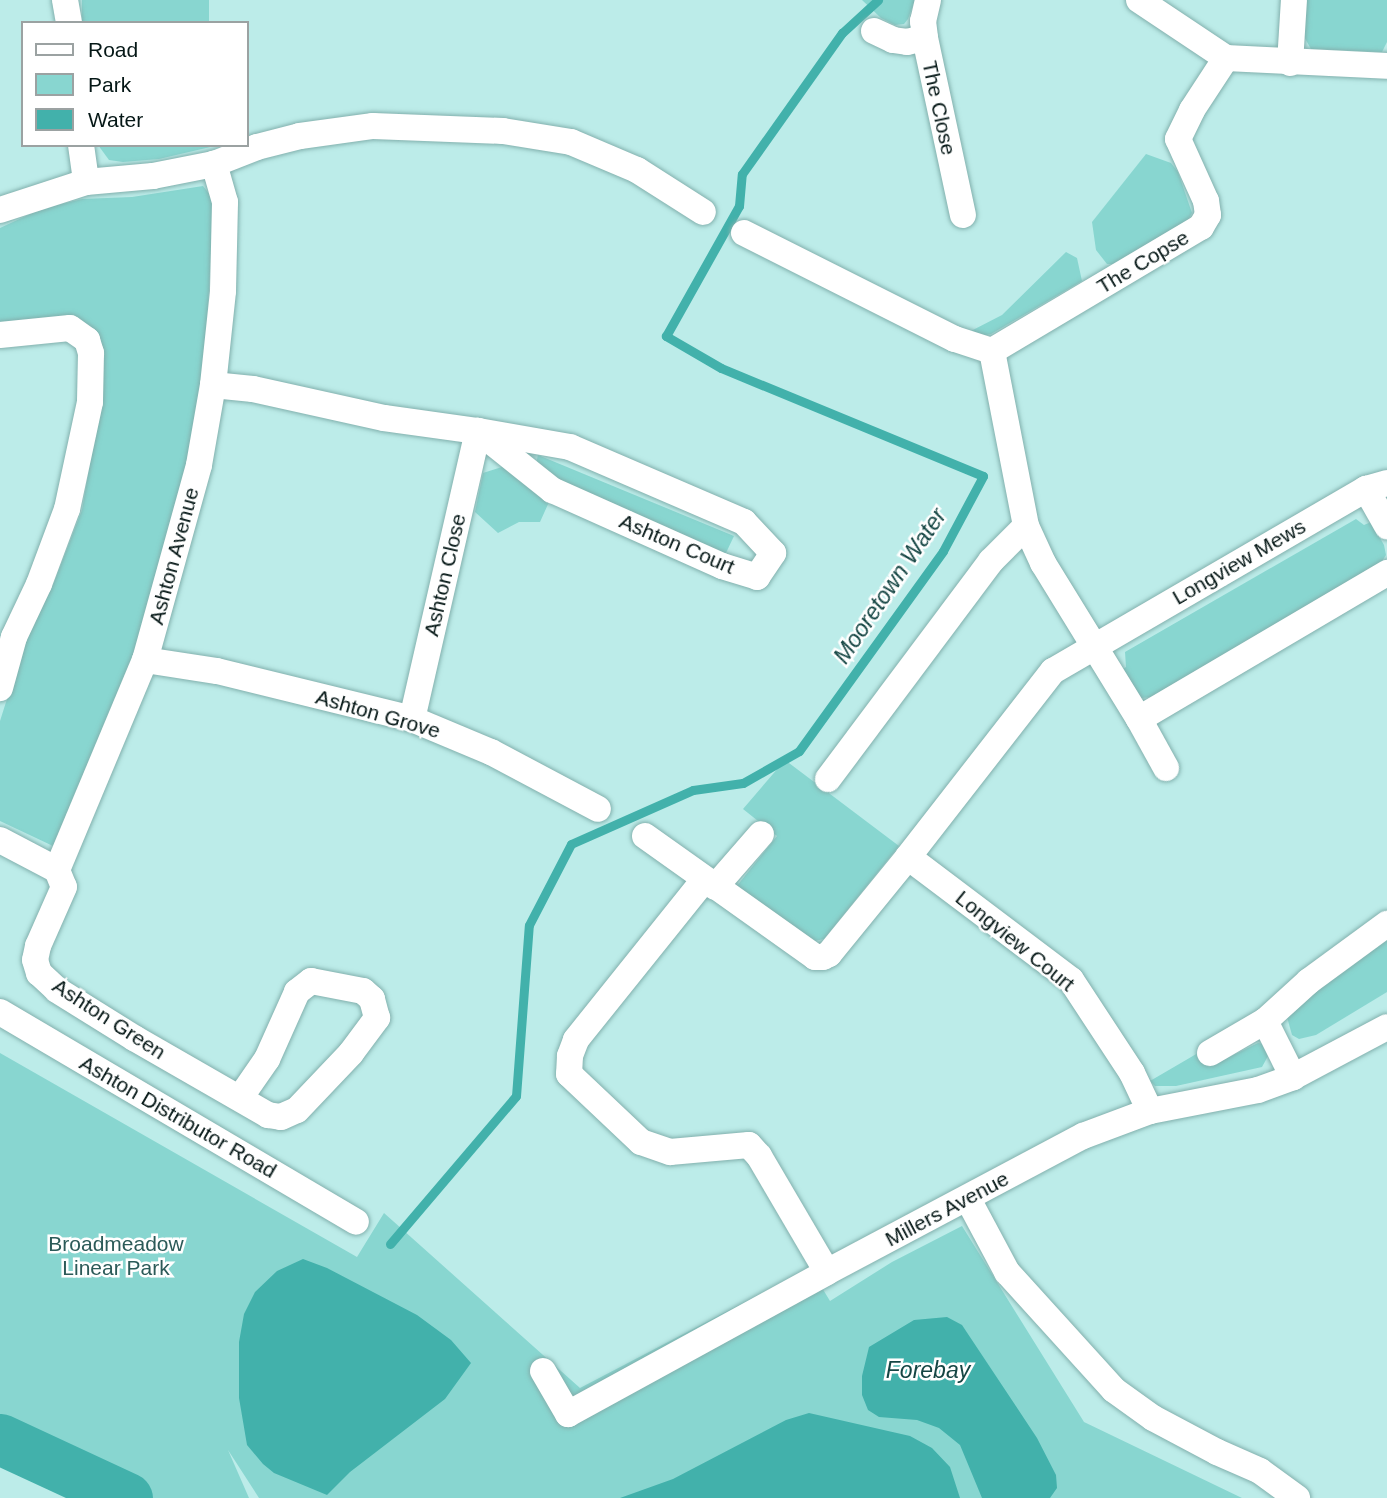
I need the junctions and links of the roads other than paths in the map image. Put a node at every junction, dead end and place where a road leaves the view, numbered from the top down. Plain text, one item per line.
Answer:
1 (65, 0) edge
2 (928, 0) edge
3 (1139, 0) edge
4 (1294, 0) edge
5 (69, 21) edge
6 (874, 31) dead end
7 (925, 38) junction
8 (1226, 58) junction
9 (1290, 63) junction
10 (1387, 66) edge
11 (81, 147) edge
12 (214, 164) junction
13 (86, 182) junction
14 (0, 210) edge
15 (703, 212) dead end
16 (963, 215) dead end
17 (744, 233) dead end
18 (0, 335) edge
19 (992, 351) junction
20 (213, 385) junction
21 (478, 431) junction
22 (1376, 486) edge
23 (1026, 526) junction
24 (1387, 526) edge
25 (1387, 573) edge
26 (7, 635) edge
27 (1094, 646) junction
28 (145, 660) junction
29 (0, 688) edge
30 (412, 719) junction
31 (1139, 719) junction
32 (1166, 768) dead end
33 (828, 779) dead end
34 (598, 808) dead end
35 (761, 834) dead end
36 (645, 836) dead end
37 (0, 840) edge
38 (908, 858) junction
39 (57, 870) junction
40 (710, 883) junction
41 (1387, 924) edge
42 (0, 1012) edge
43 (1265, 1021) junction
44 (1387, 1027) edge
45 (1210, 1053) dead end
46 (1293, 1077) junction
47 (240, 1098) junction
48 (1150, 1111) junction
49 (968, 1199) junction
50 (356, 1222) dead end
51 (827, 1272) junction
52 (543, 1371) dead end
53 (1297, 1498) edge

1 - 5 street
2 - 7 street, The Close
3 - 8 street
4 - 9 street
6 - 7 street
7 - 16 street, The Close
8 - 9 street
8 - 19 street, The Copse
9 - 10 street
11 - 13 street
12 - 13 street
12 - 15 street
12 - 20 street, Ashton Avenue
13 - 14 street
17 - 19 street
18 - 26 street
19 - 23 street
20 - 21 street, Ashton Court
20 - 28 street, Ashton Avenue
21 - 21 street, Ashton Court
21 - 30 street, Ashton Close
22 - 24 street
22 - 27 street, Longview Mews
23 - 27 street
23 - 33 street
25 - 31 street
26 - 29 street
27 - 31 street
27 - 38 street, Longview Mews
28 - 30 street, Ashton Grove
28 - 39 street, Ashton Avenue
30 - 34 street, Ashton Grove
31 - 32 street
35 - 40 street
36 - 40 street
37 - 39 street
38 - 40 street, Longview Mews
38 - 48 street, Longview Court
39 - 47 street, Ashton Green
40 - 51 street
41 - 43 street
42 - 50 street, Ashton Distributor Road
43 - 45 street
43 - 46 street
44 - 46 street, Millers Avenue
46 - 48 street, Millers Avenue
47 - 47 street, Ashton Green
48 - 49 street, Millers Avenue
49 - 51 street, Millers Avenue
49 - 53 street
51 - 52 street, Millers Avenue

